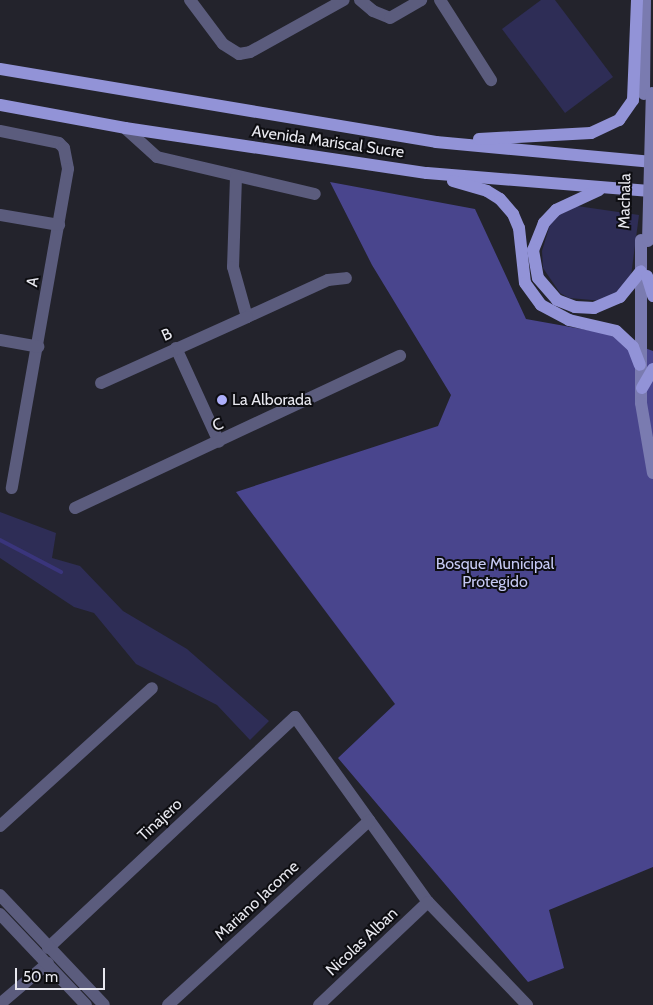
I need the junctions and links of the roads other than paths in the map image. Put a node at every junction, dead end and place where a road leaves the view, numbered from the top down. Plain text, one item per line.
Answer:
1 (190, 0) edge
2 (344, 0) edge
3 (360, 0) edge
4 (421, 0) edge
5 (440, 0) edge
6 (637, 0) edge
7 (645, 0) edge
8 (653, 52) edge
9 (0, 69) edge
10 (490, 80) dead end
11 (648, 94) junction
12 (0, 105) edge
13 (125, 128) junction
14 (0, 131) edge
15 (436, 142) junction
16 (653, 162) edge
17 (426, 173) junction
18 (236, 177) junction
19 (603, 188) junction
20 (632, 190) junction
21 (653, 191) edge
22 (315, 194) dead end
23 (653, 198) edge
24 (0, 215) edge
25 (59, 225) junction
26 (644, 274) junction
27 (346, 278) dead end
28 (653, 296) edge
29 (247, 316) junction
30 (0, 340) edge
31 (38, 347) junction
32 (176, 348) junction
33 (400, 356) dead end
34 (640, 365) junction
35 (653, 369) edge
36 (100, 383) dead end
37 (642, 388) junction
38 (641, 403) junction
39 (219, 442) junction
40 (653, 473) edge
41 (12, 488) dead end
42 (75, 508) dead end
43 (152, 688) dead end
44 (369, 821) junction
45 (0, 826) edge
46 (0, 894) edge
47 (428, 902) junction
48 (0, 914) edge
49 (48, 948) junction
50 (48, 963) junction
51 (0, 1004) edge
52 (86, 1005) edge
53 (104, 1005) edge
54 (168, 1005) edge
55 (319, 1005) edge
56 (527, 1005) edge

1 - 2 street
3 - 4 street
5 - 10 street
6 - 15 main road
7 - 11 main road, Machala
8 - 11 main road, Machala
9 - 15 main road, Avenida Mariscal Sucre
11 - 26 main road, Machala
12 - 13 main road, Avenida Mariscal Sucre
13 - 17 main road, Avenida Mariscal Sucre
13 - 18 street
14 - 25 street, A
15 - 16 main road
17 - 19 main road, Avenida Mariscal Sucre
17 - 34 main road
18 - 22 street
18 - 29 street
19 - 20 main road, Avenida Mariscal Sucre
19 - 26 main road
20 - 21 main road, Avenida Mariscal Sucre
20 - 23 main road
24 - 25 street
25 - 31 street, A
26 - 28 main road
26 - 34 main road, Machala
26 - 37 main road, Machala
27 - 29 street, B
29 - 32 street, B
30 - 31 street
31 - 41 street, A
32 - 36 street, B
32 - 39 street
33 - 39 street, C
34 - 38 main road, Machala
35 - 37 main road
37 - 38 main road, Machala
38 - 40 main road, Machala
39 - 42 street, C
43 - 45 street
44 - 47 street
44 - 49 street, Tinajero
44 - 54 street, Mariano Jacome
46 - 49 street
47 - 55 street, Nicolas Alban
47 - 56 street
48 - 50 street
49 - 53 street
50 - 51 street
50 - 52 street

